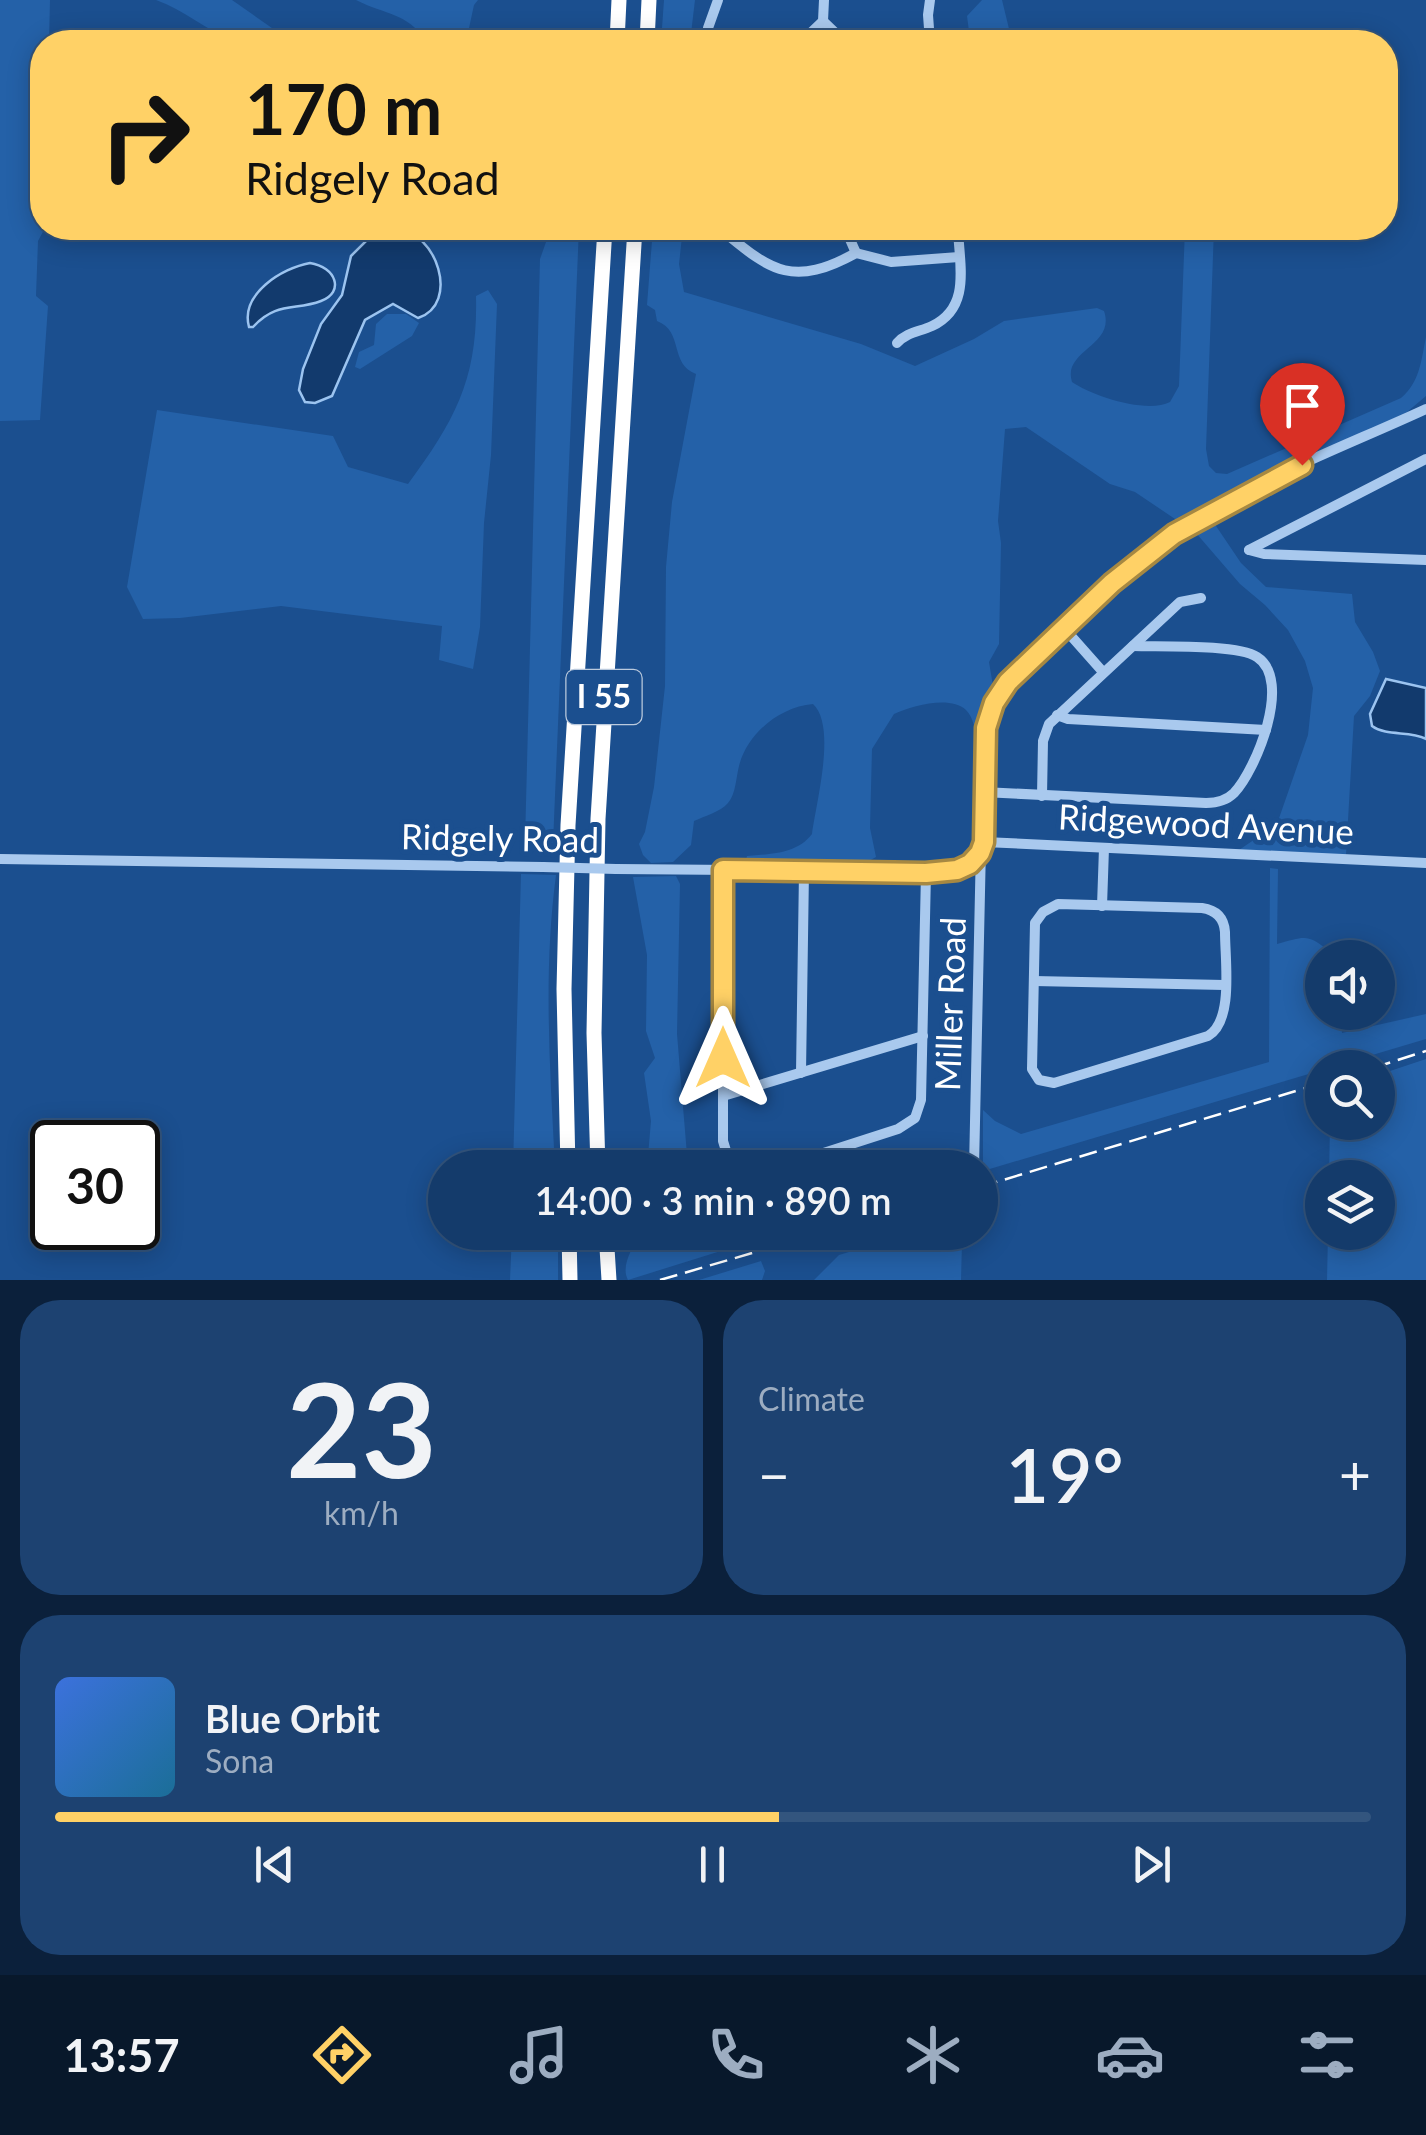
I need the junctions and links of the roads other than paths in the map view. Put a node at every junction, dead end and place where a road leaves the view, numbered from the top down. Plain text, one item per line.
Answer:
1 (620, 0) edge
2 (649, 0) edge
3 (718, 0) edge
4 (824, 0) edge
5 (930, 0) edge
6 (823, 21) junction
7 (618, 30) edge
8 (648, 30) edge
9 (708, 30) edge
10 (814, 30) edge
11 (832, 30) edge
12 (929, 30) edge
13 (603, 240) edge
14 (634, 240) edge
15 (734, 240) edge
16 (850, 240) edge
17 (958, 240) edge
18 (856, 253) junction
19 (958, 257) junction
20 (897, 343) dead end
21 (1426, 409) edge
22 (1426, 459) edge
23 (1426, 560) edge
24 (1201, 598) dead end
25 (1062, 631) junction
26 (1133, 646) junction
27 (1100, 674) junction
28 (1057, 715) junction
29 (1266, 730) junction
30 (983, 792) junction
31 (1042, 796) junction
32 (984, 842) junction
33 (1104, 848) junction
34 (0, 859) edge
35 (1426, 863) edge
36 (723, 870) junction
37 (804, 872) junction
38 (926, 873) junction
39 (1102, 906) junction
40 (1034, 981) junction
41 (1224, 985) junction
42 (923, 1036) junction
43 (801, 1073) junction
44 (723, 1096) junction
45 (568, 1150) edge
46 (597, 1150) edge
47 (726, 1150) edge
48 (833, 1150) edge
49 (975, 1150) edge
50 (569, 1250) edge
51 (602, 1250) edge
52 (605, 1250) edge
53 (570, 1280) edge
54 (600, 1280) edge
55 (609, 1280) edge

1 - 7 highway
2 - 8 highway
3 - 9 street
4 - 6 street
5 - 12 street
6 - 10 street
6 - 11 street
13 - 45 highway, I 55
14 - 46 highway, I 55
15 - 18 street
16 - 18 street
17 - 19 street
18 - 19 street
19 - 20 street
21 - 25 street, Miller Road
22 - 23 street
24 - 26 street
25 - 27 street
25 - 30 street, Miller Road
26 - 27 street
26 - 29 street
27 - 28 street
28 - 29 street
28 - 31 street
29 - 31 street
30 - 31 street
30 - 32 street, Miller Road
32 - 33 street, Ridgewood Avenue
32 - 38 street, Ridgely Road
32 - 49 street, Miller Road
33 - 35 street, Ridgewood Avenue
33 - 39 street
34 - 36 street, Ridgely Road, bridge
36 - 37 street, Ridgely Road
36 - 44 street
37 - 38 street, Ridgely Road
37 - 43 street
38 - 42 street
39 - 40 street
39 - 41 street
40 - 41 street
40 - 41 street
42 - 43 street
42 - 48 street
43 - 44 street
44 - 47 street
50 - 53 highway
51 - 54 highway
52 - 55 highway

